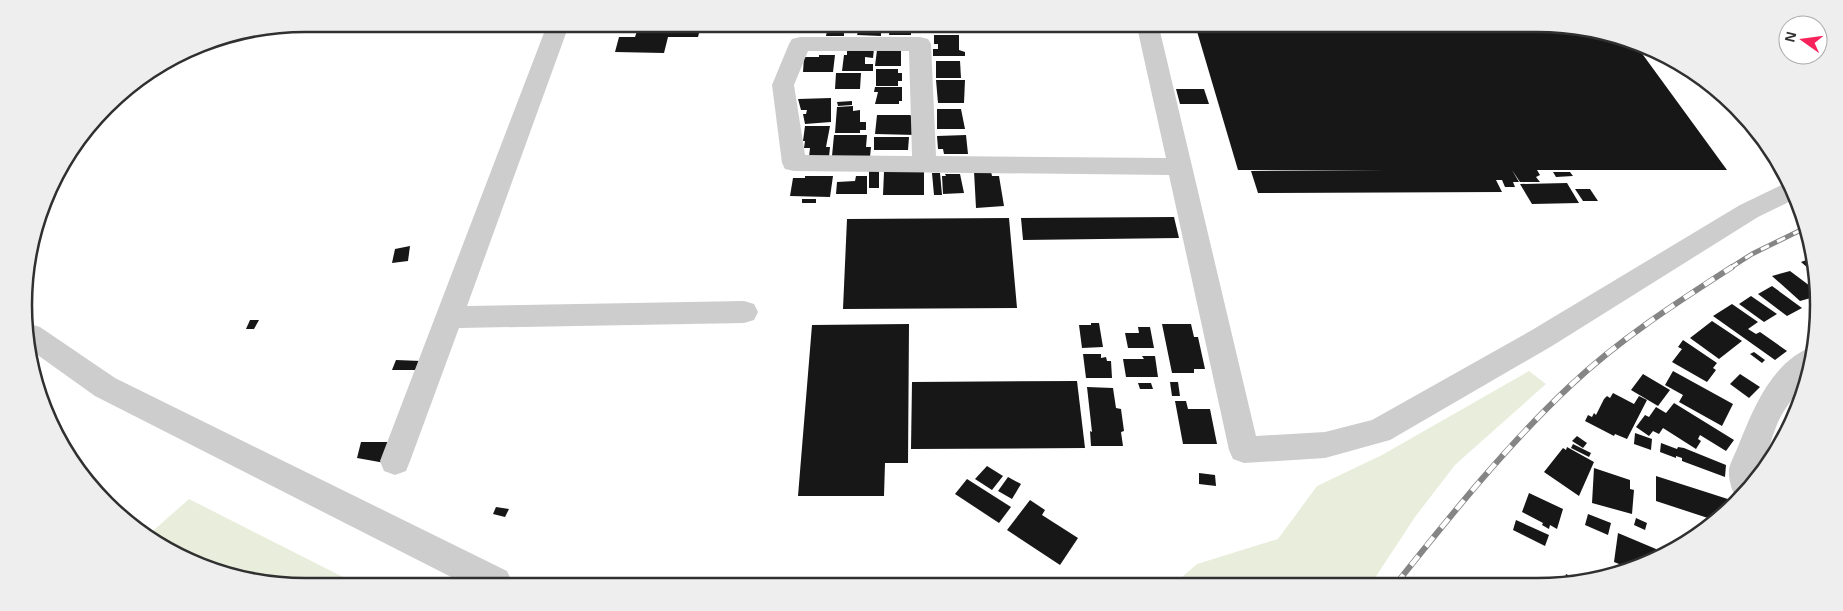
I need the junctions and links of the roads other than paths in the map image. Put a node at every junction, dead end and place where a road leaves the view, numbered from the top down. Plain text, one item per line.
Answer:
1 (555, 32) edge
2 (1149, 32) edge
3 (924, 164) junction
4 (1179, 167) junction
5 (1786, 193) edge
6 (744, 312) dead end
7 (449, 317) junction
8 (35, 338) edge
9 (1803, 367) edge
10 (395, 461) dead end
11 (1746, 482) edge
12 (486, 578) edge

1 - 7 street
2 - 4 street
3 - 3 street
3 - 4 street
4 - 5 street
6 - 7 street
7 - 10 street
8 - 12 street
9 - 11 street

